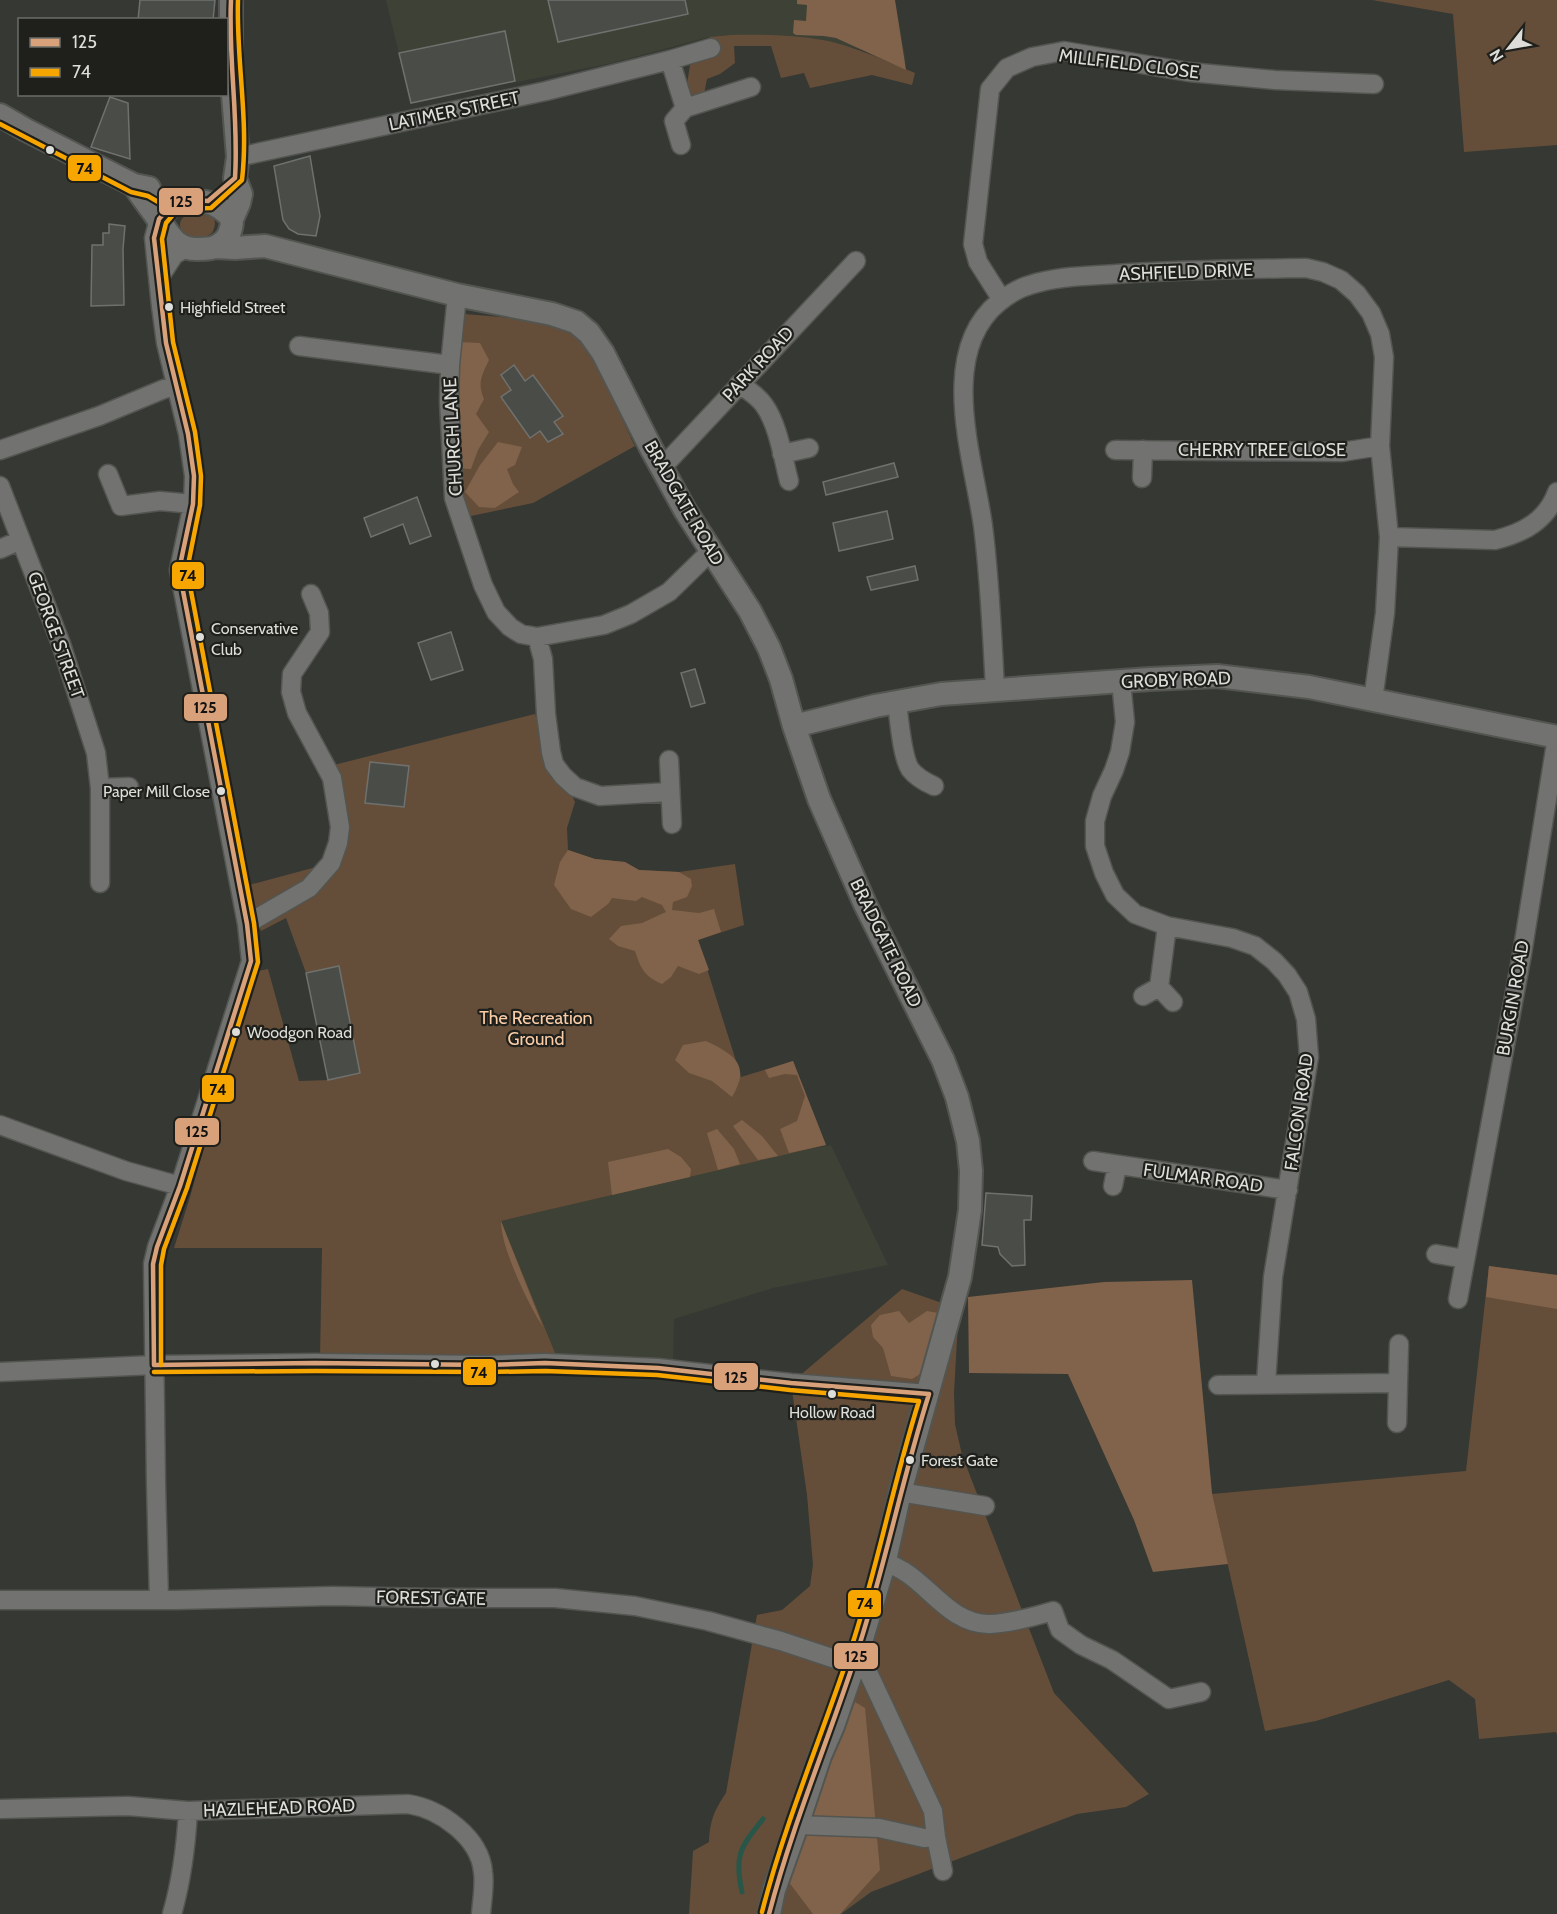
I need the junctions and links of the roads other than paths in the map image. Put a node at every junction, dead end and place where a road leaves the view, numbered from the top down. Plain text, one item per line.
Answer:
1 (231, 0) edge
2 (711, 48) dead end
3 (670, 60) junction
4 (751, 87) dead end
5 (1362, 89) dead end
6 (685, 108) junction
7 (0, 114) edge
8 (681, 146) dead end
9 (236, 167) junction
10 (143, 187) junction
11 (208, 201) junction
12 (174, 202) junction
13 (159, 219) junction
14 (232, 220) junction
15 (265, 246) junction
16 (216, 247) junction
17 (186, 248) junction
18 (856, 261) dead end
19 (159, 278) junction
20 (457, 295) junction
21 (1002, 300) junction
22 (299, 346) dead end
23 (450, 365) junction
24 (739, 384) junction
25 (176, 386) junction
26 (1380, 446) junction
27 (809, 448) dead end
28 (0, 450) edge
29 (1115, 450) dead end
30 (1143, 450) junction
31 (782, 454) junction
32 (660, 465) junction
33 (108, 474) dead end
34 (1142, 478) dead end
35 (789, 481) dead end
36 (0, 486) edge
37 (1557, 492) edge
38 (193, 504) junction
39 (1389, 537) junction
40 (21, 540) junction
41 (0, 549) edge
42 (711, 551) junction
43 (311, 594) dead end
44 (537, 637) junction
45 (1121, 681) junction
46 (995, 689) junction
47 (1373, 700) junction
48 (897, 702) junction
49 (794, 726) junction
50 (1557, 737) edge
51 (669, 760) dead end
52 (934, 786) dead end
53 (129, 787) dead end
54 (100, 788) junction
55 (669, 792) junction
56 (672, 824) dead end
57 (100, 883) dead end
58 (247, 924) junction
59 (1167, 926) junction
60 (1159, 987) junction
61 (1143, 996) dead end
62 (1173, 1002) dead end
63 (0, 1125) edge
64 (1093, 1161) dead end
65 (1117, 1166) junction
66 (180, 1186) junction
67 (1113, 1186) dead end
68 (1288, 1190) junction
69 (1436, 1254) dead end
70 (1465, 1259) junction
71 (1458, 1299) dead end
72 (1399, 1344) dead end
73 (154, 1365) junction
74 (0, 1372) edge
75 (1266, 1383) junction
76 (1397, 1383) junction
77 (1218, 1384) dead end
78 (929, 1394) junction
79 (1397, 1423) dead end
80 (900, 1492) junction
81 (984, 1506) dead end
82 (885, 1561) junction
83 (0, 1600) edge
84 (159, 1600) junction
85 (854, 1662) junction
86 (1201, 1692) dead end
87 (0, 1809) edge
88 (188, 1811) junction
89 (796, 1825) junction
90 (936, 1837) junction
91 (943, 1871) dead end
92 (172, 1914) edge
93 (481, 1914) edge
94 (768, 1914) edge

1 - 9 street
2 - 3 street, LATIMER STREET
3 - 6 street
3 - 9 street, LATIMER STREET
4 - 6 street
5 - 21 street, MILLFIELD CLOSE
6 - 8 street
7 - 10 street
9 - 11 street
9 - 14 street
10 - 12 street
10 - 13 street
11 - 12 street
11 - 14 street
12 - 13 street
13 - 17 street
13 - 19 street
14 - 15 street, BRADGATE ROAD
14 - 16 street
15 - 16 street, BRADGATE ROAD
15 - 20 street, BRADGATE ROAD
16 - 17 street
17 - 19 street
18 - 24 street, PARK ROAD
19 - 25 street
20 - 23 street, CHURCH LANE
20 - 32 street, BRADGATE ROAD
21 - 26 street, ASHFIELD DRIVE
21 - 46 street, ASHFIELD DRIVE
22 - 23 street, CHURCH LANE
23 - 44 street, CHURCH LANE
24 - 31 street
24 - 32 street, PARK ROAD
25 - 28 street
25 - 38 street
26 - 30 street, CHERRY TREE CLOSE
26 - 39 street, ASHFIELD DRIVE
27 - 31 street
29 - 30 street, CHERRY TREE CLOSE
30 - 34 street
31 - 35 street
32 - 42 street, BRADGATE ROAD
33 - 38 street
36 - 40 street, GEORGE STREET
37 - 39 street
38 - 58 street
39 - 47 street, ASHFIELD DRIVE
40 - 41 street
40 - 54 street, GEORGE STREET
42 - 44 street
42 - 49 street, BRADGATE ROAD
43 - 58 street
44 - 55 street
45 - 46 street, GROBY ROAD
45 - 47 street, GROBY ROAD
45 - 59 street, FALCON ROAD
46 - 48 street, GROBY ROAD
47 - 50 street, GROBY ROAD
48 - 49 street, GROBY ROAD
48 - 52 street
49 - 78 street, BRADGATE ROAD
50 - 70 street, BURGIN ROAD
51 - 55 street
53 - 54 street
54 - 57 street, GEORGE STREET
55 - 56 street
58 - 66 street
59 - 60 street
59 - 68 street, FALCON ROAD
60 - 61 street
60 - 62 street
63 - 66 street
64 - 65 street, FULMAR ROAD
65 - 67 street, FULMAR ROAD
65 - 68 street, FULMAR ROAD
66 - 73 street
68 - 75 street, FALCON ROAD
69 - 70 street
70 - 71 street, BURGIN ROAD
72 - 76 street
73 - 74 street
73 - 78 street
73 - 84 street
75 - 76 street
75 - 77 street
76 - 79 street
78 - 80 street, BRADGATE ROAD
80 - 81 street
80 - 82 street, BRADGATE ROAD
82 - 85 street, BRADGATE ROAD
82 - 86 street
83 - 84 street, FOREST GATE
84 - 85 street, FOREST GATE
85 - 89 street, BRADGATE ROAD
85 - 90 street
87 - 88 street, HAZLEHEAD ROAD
88 - 92 street
88 - 93 street, HAZLEHEAD ROAD
89 - 90 street
89 - 94 street, BRADGATE ROAD
90 - 91 street

